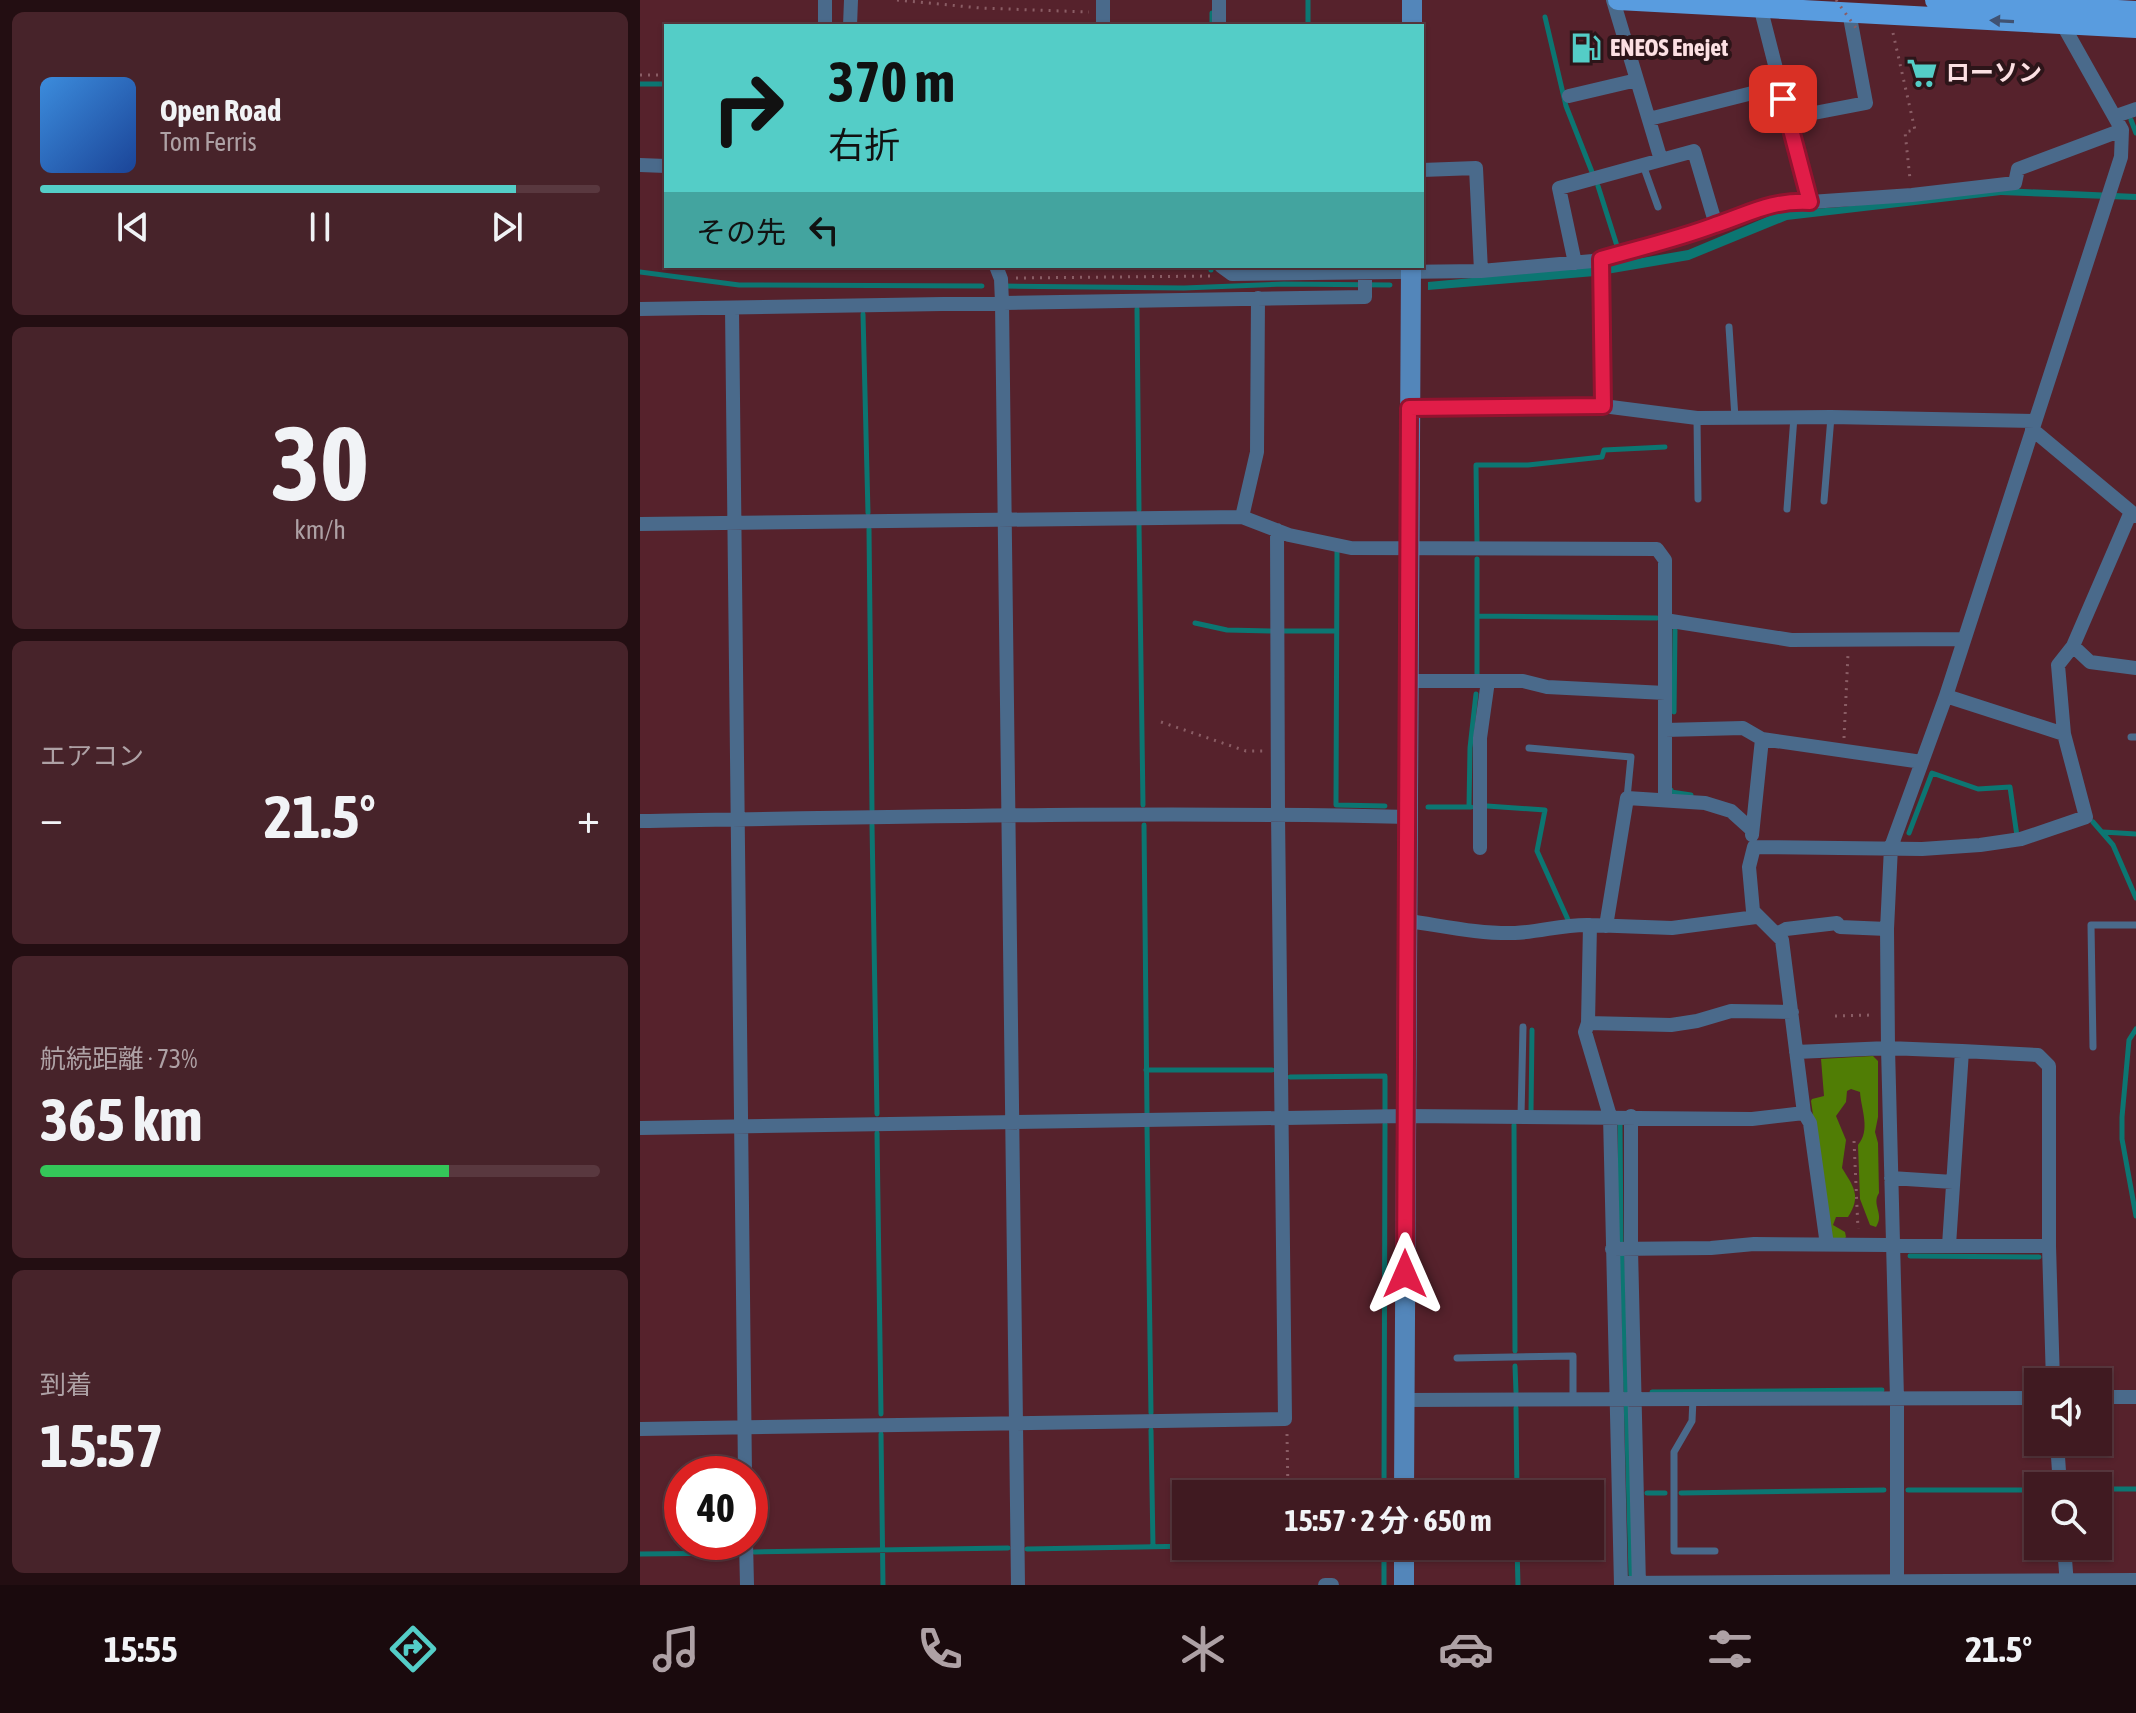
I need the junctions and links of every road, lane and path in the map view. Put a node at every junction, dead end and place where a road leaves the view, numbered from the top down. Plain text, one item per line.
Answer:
1 (825, 0) edge
2 (851, 0) edge
3 (897, 0) edge
4 (1219, 0) edge
5 (1412, 0) edge
6 (1616, 0) edge
7 (1935, 0) edge
8 (1760, 6) junction
9 (2055, 10) edge
10 (2136, 11) edge
11 (1103, 13) edge
12 (1847, 13) edge
13 (1889, 14) junction
14 (825, 24) edge
15 (850, 24) edge
16 (1219, 24) edge
17 (1412, 24) edge
18 (2136, 28) edge
19 (640, 75) edge
20 (664, 75) edge
21 (1637, 80) junction
22 (1780, 86) junction
23 (1569, 96) dead end
24 (2136, 109) edge
25 (1788, 118) junction
26 (1649, 119) junction
27 (2119, 123) junction
28 (1661, 160) junction
29 (640, 165) edge
30 (1643, 165) junction
31 (664, 166) edge
32 (1424, 170) edge
33 (1912, 195) junction
34 (1810, 202) junction
35 (1658, 207) dead end
36 (1716, 225) junction
37 (1575, 263) junction
38 (1601, 266) junction
39 (1221, 268) edge
40 (1223, 268) edge
41 (1411, 270) edge
42 (1481, 271) junction
43 (1365, 279) junction
44 (1000, 285) edge
45 (1258, 298) junction
46 (732, 308) junction
47 (640, 309) edge
48 (1729, 327) dead end
49 (1603, 406) junction
50 (1409, 408) junction
51 (1794, 417) junction
52 (1831, 417) junction
53 (1697, 418) junction
54 (1735, 418) junction
55 (2033, 425) junction
56 (1698, 499) dead end
57 (1824, 501) dead end
58 (1787, 509) dead end
59 (2133, 515) edge
60 (1242, 517) junction
61 (1005, 520) junction
62 (734, 523) junction
63 (640, 524) edge
64 (1277, 530) junction
65 (1409, 550) junction
66 (1665, 620) junction
67 (1849, 638) junction
68 (1964, 639) junction
69 (2073, 646) junction
70 (2136, 668) edge
71 (1409, 681) junction
72 (1488, 681) junction
73 (1665, 693) junction
74 (1946, 696) junction
75 (1161, 722) dead end
76 (1665, 730) junction
77 (2064, 734) junction
78 (1762, 739) junction
79 (1529, 748) dead end
80 (1843, 750) junction
81 (1277, 751) junction
82 (1922, 762) junction
83 (1627, 798) junction
84 (1665, 799) junction
85 (1278, 814) junction
86 (1009, 815) junction
87 (1409, 817) junction
88 (738, 820) junction
89 (640, 821) edge
90 (1751, 829) junction
91 (1754, 847) junction
92 (1891, 847) junction
93 (1480, 848) dead end
94 (1756, 917) junction
95 (1409, 921) junction
96 (1590, 925) junction
97 (2136, 925) edge
98 (1606, 926) junction
99 (1887, 929) junction
100 (1777, 934) junction
101 (1792, 1012) junction
102 (1872, 1015) dead end
103 (1835, 1016) dead end
104 (1588, 1023) junction
105 (1523, 1027) dead end
106 (2093, 1047) dead end
107 (1888, 1048) junction
108 (1962, 1051) junction
109 (1796, 1052) junction
110 (1804, 1113) junction
111 (1406, 1116) junction
112 (1521, 1116) junction
113 (1610, 1116) junction
114 (1631, 1116) junction
115 (1282, 1118) junction
116 (1012, 1122) junction
117 (743, 1126) junction
118 (640, 1128) edge
119 (1854, 1141) dead end
120 (1891, 1178) junction
121 (1953, 1182) junction
122 (1827, 1245) junction
123 (1859, 1245) junction
124 (1892, 1245) junction
125 (1949, 1245) junction
126 (2049, 1246) junction
127 (1612, 1249) junction
128 (1631, 1249) junction
129 (1457, 1358) dead end
130 (2053, 1368) edge
131 (2112, 1397) edge
132 (2136, 1397) edge
133 (1897, 1398) junction
134 (2024, 1398) edge
135 (1573, 1399) junction
136 (1615, 1399) junction
137 (1635, 1399) junction
138 (1693, 1399) junction
139 (1405, 1400) junction
140 (1285, 1419) junction
141 (1016, 1423) junction
142 (744, 1427) junction
143 (640, 1429) edge
144 (745, 1456) edge
145 (1287, 1480) edge
146 (1404, 1480) edge
147 (1715, 1551) dead end
148 (746, 1560) edge
149 (1404, 1560) edge
150 (2065, 1560) edge
151 (2136, 1580) edge
152 (2066, 1583) edge
153 (1621, 1584) edge
154 (1639, 1584) edge
155 (1897, 1584) edge
156 (747, 1585) edge
157 (1018, 1585) edge
158 (1325, 1585) edge
159 (1332, 1585) edge
160 (1404, 1585) edge

1 - 14 street
2 - 15 street
3 - 11 path
4 - 16 street
5 - 17 street
6 - 8 main road
6 - 21 street
7 - 9 main road
8 - 12 main road
8 - 22 street
9 - 10 main road
9 -> 13 main road
9 - 18 main road
9 - 27 street
12 - 13 main road
12 - 25 street
13 - 33 path
19 - 20 path
21 - 23 street
21 - 26 street
22 - 25 street
22 - 26 street
24 - 27 street
25 - 34 street
26 - 28 street
27 - 33 street
27 - 55 street
28 - 30 street
28 - 36 street
29 - 31 street
30 - 35 lane
30 - 37 street
32 - 42 street
33 - 34 street
34 - 36 street
36 - 38 street
37 - 38 street
37 - 42 street
38 - 49 street
39 - 44 path
40 - 43 street
41 - 42 street
41 - 43 street
41 - 50 street
43 - 45 street
44 - 45 street
44 - 46 street
44 - 61 street
45 - 60 street
46 - 47 street
46 - 62 street
48 - 54 lane
49 - 50 street
49 - 53 street
50 - 65 street
51 - 52 street
51 - 54 street
51 - 58 lane
52 - 55 street
52 - 57 lane
53 - 54 street
53 - 56 lane
55 - 59 street
55 - 68 street
59 - 69 street
60 - 61 street
60 - 64 street
61 - 62 street
61 - 86 street
62 - 63 street
62 - 88 street
64 - 65 street
64 - 81 street
65 - 66 street
65 - 71 street
66 - 67 street
66 - 73 street
67 - 68 street
67 - 80 path
68 - 74 street
69 - 70 street
69 - 77 street
71 - 72 street
71 - 87 street
72 - 73 street
72 - 93 street
73 - 76 street
74 - 77 street
74 - 82 street
75 - 81 path
76 - 78 street
76 - 84 street
77 - 92 street
78 - 80 street
78 - 90 street
79 - 83 lane
80 - 82 street
81 - 85 street
82 - 92 street
83 - 84 street
83 - 98 street
84 - 90 street
85 - 86 street
85 - 87 street
85 - 115 street
86 - 88 street
86 - 116 street
87 - 95 street
88 - 89 street
88 - 117 street
90 - 91 street
91 - 92 street
91 - 94 street
92 - 99 street
94 - 98 street
94 - 100 street
95 - 96 street
95 - 111 street
96 - 98 street
96 - 104 street
97 - 106 lane
99 - 100 street
99 - 107 street
100 - 101 street
101 - 104 street
101 - 109 street
102 - 103 path
104 - 113 street
105 - 112 lane
107 - 108 street
107 - 109 street
107 - 120 street
108 - 121 street
108 - 126 street
109 - 110 street
110 - 114 street
110 - 122 street
111 - 112 street
111 - 115 street
111 - 139 street
112 - 113 street
113 - 114 street
113 - 127 street
114 - 128 street
115 - 116 street
115 - 140 street
116 - 117 street
116 - 141 street
117 - 118 street
117 - 142 street
119 - 123 path
120 - 121 street
120 - 124 street
121 - 125 street
122 - 123 street
122 - 128 street
123 - 124 street
124 - 125 street
124 - 133 street
125 - 126 street
126 - 130 street
127 - 128 street
127 - 136 street
128 - 137 street
129 - 135 lane
131 - 132 street
133 - 134 street
133 - 138 street
133 - 155 street
135 - 136 street
135 - 139 street
136 - 137 street
136 - 153 street
137 - 138 street
137 - 154 street
138 - 147 lane
139 - 146 street
140 - 141 street
140 - 145 path
141 - 142 street
141 - 157 street
142 - 143 street
142 - 144 street
148 - 156 street
149 - 160 street
150 - 152 street
151 - 152 street
152 - 155 street
153 - 154 street
154 - 155 street
158 - 159 street

